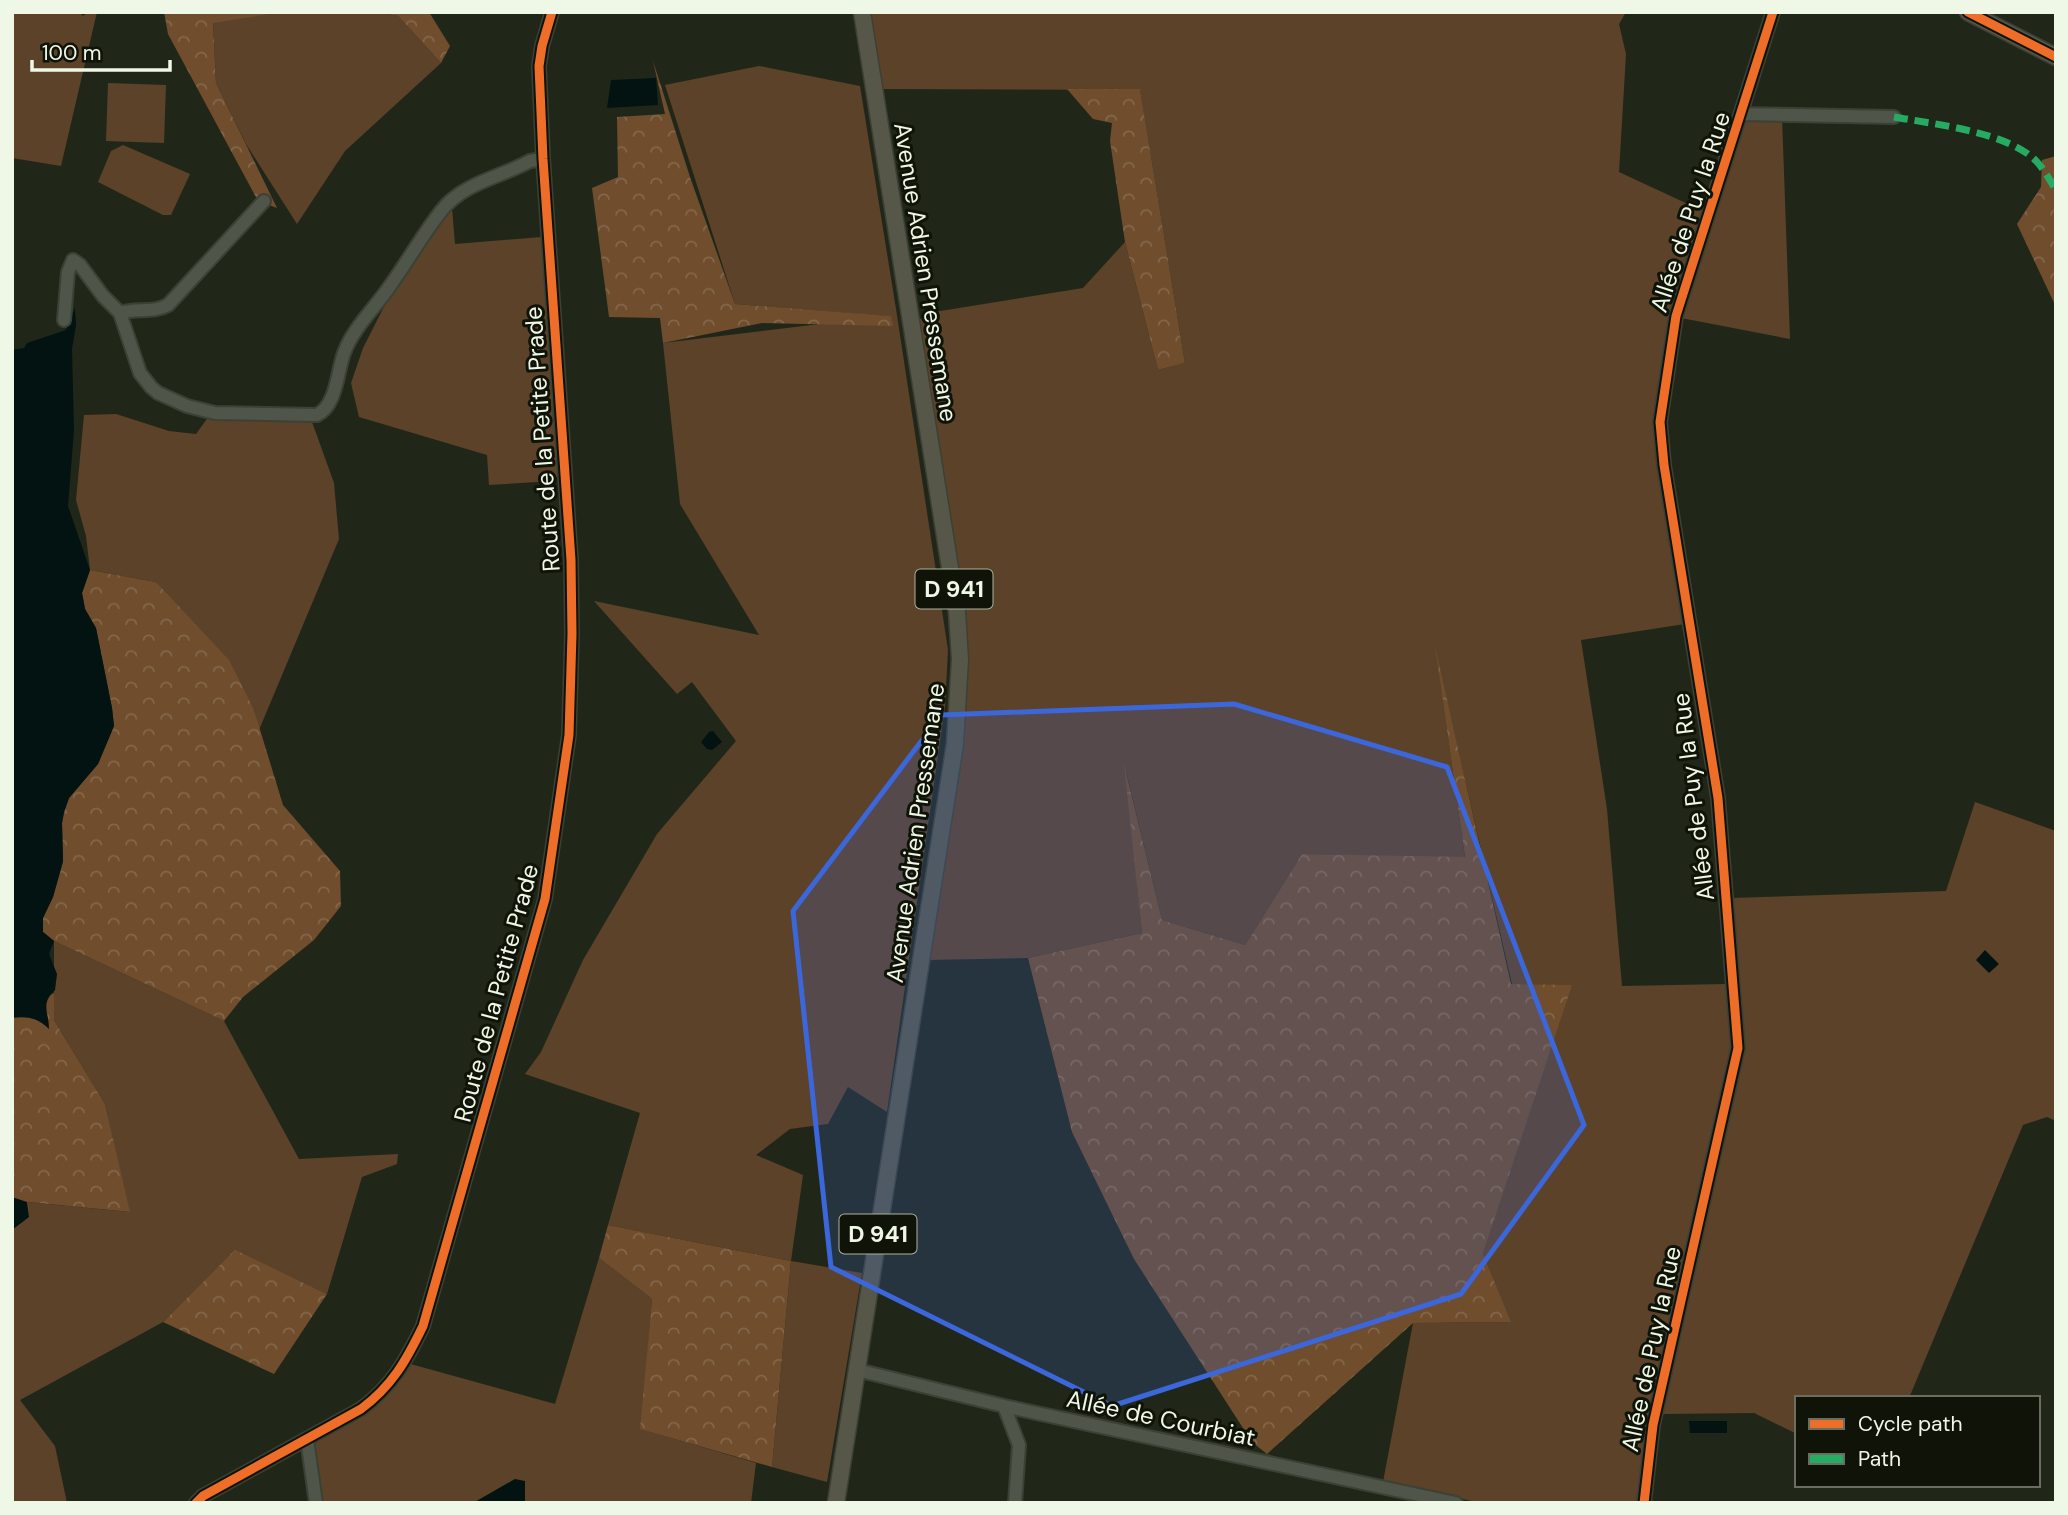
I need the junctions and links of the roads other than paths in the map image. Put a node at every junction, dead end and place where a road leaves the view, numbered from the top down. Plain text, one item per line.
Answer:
1 (552, 12) edge
2 (862, 12) edge
3 (1773, 12) edge
4 (1968, 12) edge
5 (2056, 57) edge
6 (1741, 114) junction
7 (1894, 117) dead end
8 (543, 159) junction
9 (264, 201) dead end
10 (120, 313) junction
11 (64, 320) dead end
12 (857, 1370) junction
13 (1004, 1406) junction
14 (307, 1439) junction
15 (196, 1503) edge
16 (316, 1503) edge
17 (836, 1503) edge
18 (1015, 1503) edge
19 (1456, 1503) edge
20 (1644, 1503) edge

1 - 8 street, Route de la Petite Prade
2 - 12 main road, Avenue Adrien Pressemane / D 941
3 - 6 street, Allée de Puy la Rue
4 - 5 main road
6 - 7 street
6 - 20 street, Allée de Puy la Rue
8 - 10 street
8 - 14 street, Route de la Petite Prade
9 - 10 street
10 - 11 street
12 - 13 street, Allée de Courbiat
12 - 17 main road, D 941
13 - 18 street
13 - 19 street, Allée de Courbiat
14 - 15 street, Route de la Petite Prade
14 - 16 street

